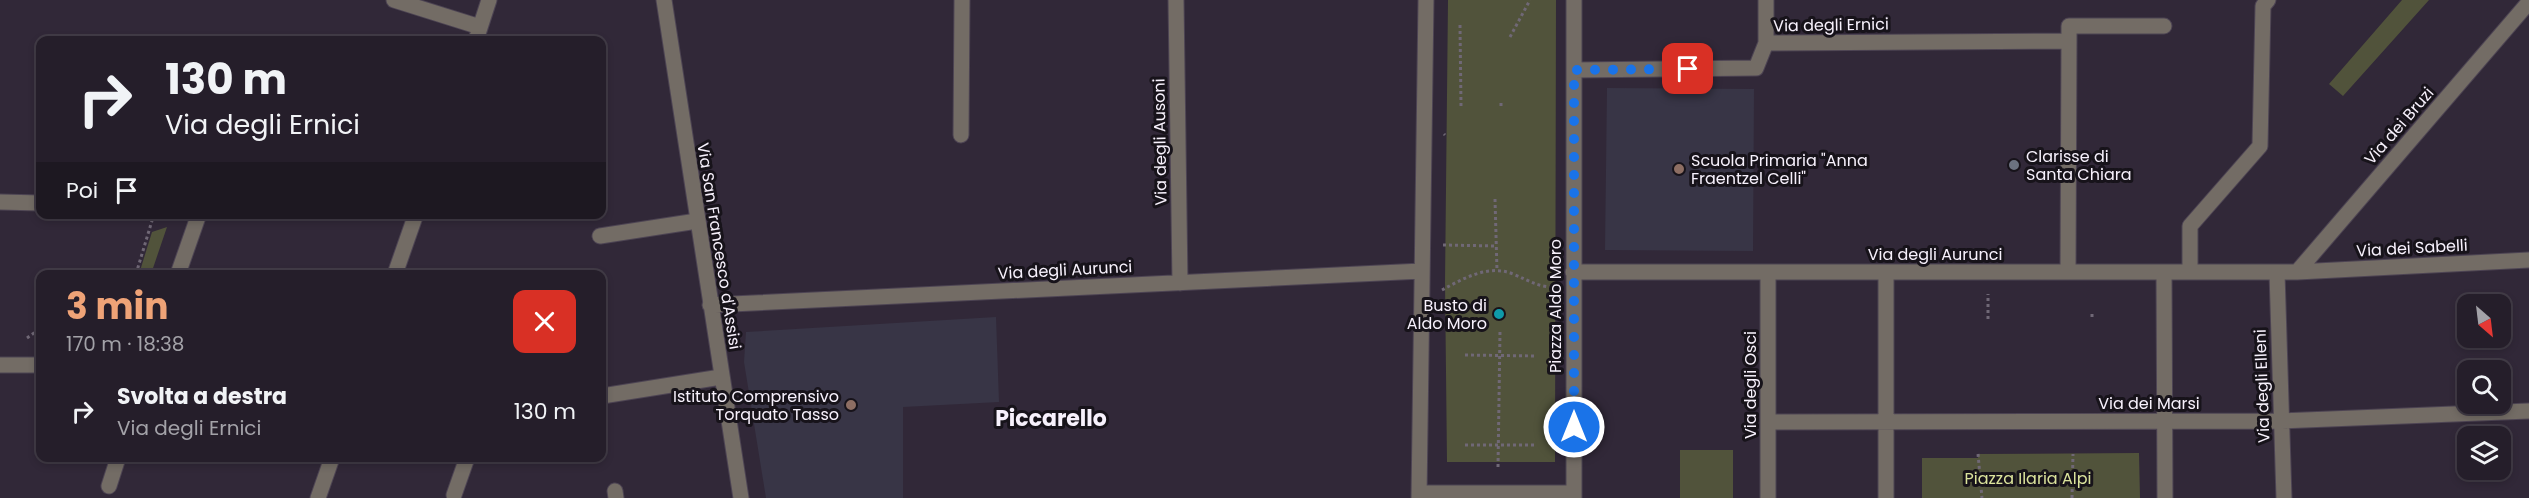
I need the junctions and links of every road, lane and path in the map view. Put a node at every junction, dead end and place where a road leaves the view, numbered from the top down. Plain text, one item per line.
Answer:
1 (394, 0) edge
2 (489, 0) edge
3 (664, 0) edge
4 (962, 0) edge
5 (1176, 0) edge
6 (1426, 0) edge
7 (1530, 0) edge
8 (1574, 0) edge
9 (1766, 0) edge
10 (2268, 0) edge
11 (2529, 2) edge
12 (1460, 25) dead end
13 (2164, 26) dead end
14 (478, 34) edge
15 (1510, 37) dead end
16 (2068, 41) junction
17 (1766, 43) junction
18 (1574, 70) junction
19 (1502, 101) dead end
20 (1461, 106) dead end
21 (1501, 106) dead end
22 (961, 135) dead end
23 (1495, 199) dead end
24 (0, 202) edge
25 (36, 203) edge
26 (152, 219) edge
27 (197, 219) edge
28 (409, 219) edge
29 (697, 221) junction
30 (600, 236) dead end
31 (1443, 245) dead end
32 (1497, 246) junction
33 (2529, 260) edge
34 (137, 270) edge
35 (179, 270) edge
36 (396, 270) edge
37 (1497, 270) junction
38 (1422, 271) junction
39 (1573, 272) junction
40 (1768, 272) junction
41 (1886, 272) junction
42 (2068, 272) junction
43 (2164, 272) junction
44 (2297, 272) junction
45 (2190, 273) junction
46 (2277, 273) junction
47 (1180, 283) junction
48 (1559, 287) dead end
49 (1442, 290) dead end
50 (1988, 294) dead end
51 (710, 305) junction
52 (1988, 319) dead end
53 (1500, 331) dead end
54 (36, 332) edge
55 (27, 338) dead end
56 (1465, 355) dead end
57 (1500, 356) junction
58 (1537, 356) dead end
59 (0, 365) edge
60 (36, 365) edge
61 (721, 378) junction
62 (606, 395) edge
63 (2529, 411) edge
64 (2164, 421) junction
65 (2282, 421) junction
66 (1768, 422) junction
67 (1886, 422) junction
68 (1465, 445) dead end
69 (1498, 445) junction
70 (1534, 445) dead end
71 (1978, 454) dead end
72 (2073, 454) dead end
73 (117, 462) edge
74 (331, 462) edge
75 (466, 462) edge
76 (1498, 467) dead end
77 (109, 486) dead end
78 (454, 495) dead end
79 (1419, 495) edge
80 (1574, 496) edge
81 (318, 498) edge
82 (741, 498) edge
83 (1768, 498) edge
84 (1886, 498) edge
85 (1982, 498) edge
86 (2072, 498) edge
87 (2165, 498) edge
88 (2284, 498) edge

1 - 14 street
2 - 14 street
3 - 29 street, Via San Francesco d'Assisi
4 - 22 street
5 - 47 street, Via degli Ausoni
6 - 38 street, Piazza Aldo Moro
7 - 15 path
8 - 18 street, Piazza Aldo Moro
9 - 17 street
10 - 45 street
11 - 44 street, Via dei Bruzi
12 - 20 path
13 - 16 street
16 - 17 street, Via degli Ernici
16 - 42 street
17 - 18 street, Via degli Ernici
18 - 39 street, Piazza Aldo Moro
19 - 21 path
23 - 32 path
24 - 25 street
26 - 34 path
27 - 35 street
28 - 36 street
29 - 30 street
29 - 51 street, Via San Francesco d'Assisi
31 - 32 path
32 - 37 path
33 - 44 street, Via dei Sabelli
37 - 48 path
37 - 49 path
38 - 47 street, Via degli Aurunci
38 - 79 street, Piazza Aldo Moro
39 - 40 street, Via degli Aurunci
39 - 80 street, Piazza Aldo Moro
40 - 41 street, Via degli Aurunci
40 - 66 street, Via degli Osci
41 - 42 street, Via degli Aurunci
41 - 67 street
42 - 43 street, Via degli Aurunci
43 - 45 street, Via degli Aurunci
43 - 64 street
44 - 46 street, Via degli Aurunci
45 - 46 street, Via degli Aurunci
46 - 65 street, Via degli Elleni
47 - 51 street, Via degli Aurunci
50 - 52 path
51 - 61 street, Via San Francesco d'Assisi
53 - 57 path
54 - 55 path
56 - 57 path
57 - 58 path
57 - 69 path
59 - 60 street
61 - 62 street
61 - 82 street, Via San Francesco d'Assisi
63 - 65 street, Via dei Marsi
64 - 65 street, Via dei Marsi
64 - 67 street, Via dei Marsi
64 - 87 street
65 - 88 street, Via degli Elleni
66 - 67 street, Via dei Marsi
66 - 83 street, Via degli Osci
67 - 84 street
68 - 69 path
69 - 70 path
69 - 76 path
71 - 85 path
72 - 86 path
73 - 77 street
74 - 81 street
75 - 78 street
79 - 80 street, Piazza Aldo Moro

